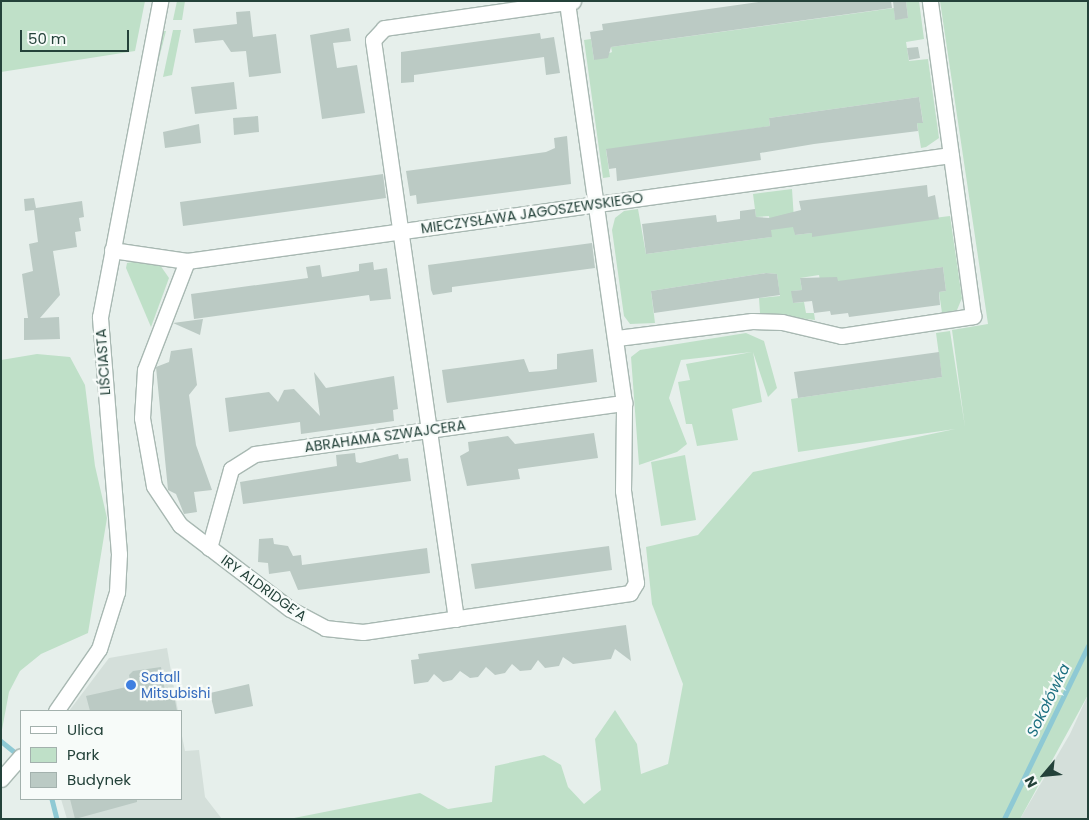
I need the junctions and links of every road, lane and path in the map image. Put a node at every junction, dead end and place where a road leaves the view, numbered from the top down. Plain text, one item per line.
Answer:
1 (160, 1) edge
2 (930, 1) edge
3 (569, 2) edge
4 (951, 154) junction
5 (599, 205) junction
6 (400, 231) junction
7 (112, 250) junction
8 (188, 261) junction
9 (617, 338) junction
10 (624, 403) junction
11 (428, 430) junction
12 (209, 548) junction
13 (456, 619) junction
14 (57, 710) edge
15 (17, 761) edge
16 (1, 779) edge

1 - 7 street, LIŚCIASTA
2 - 4 street
3 - 5 street
3 - 6 street
4 - 5 street, MIECZYSŁAWA JAGOSZEWSKIEGO
4 - 9 street
5 - 6 street, MIECZYSŁAWA JAGOSZEWSKIEGO
5 - 9 street
6 - 8 street, MIECZYSŁAWA JAGOSZEWSKIEGO
6 - 11 street
7 - 8 street, MIECZYSŁAWA JAGOSZEWSKIEGO
7 - 14 street, LIŚCIASTA
8 - 12 street, IRY ALDRIDGE’A
9 - 10 street
10 - 11 street, ABRAHAMA SZWAJCERA
10 - 13 street, IRY ALDRIDGE’A
11 - 12 street, ABRAHAMA SZWAJCERA
11 - 13 street
12 - 13 street, IRY ALDRIDGE’A
15 - 16 street

